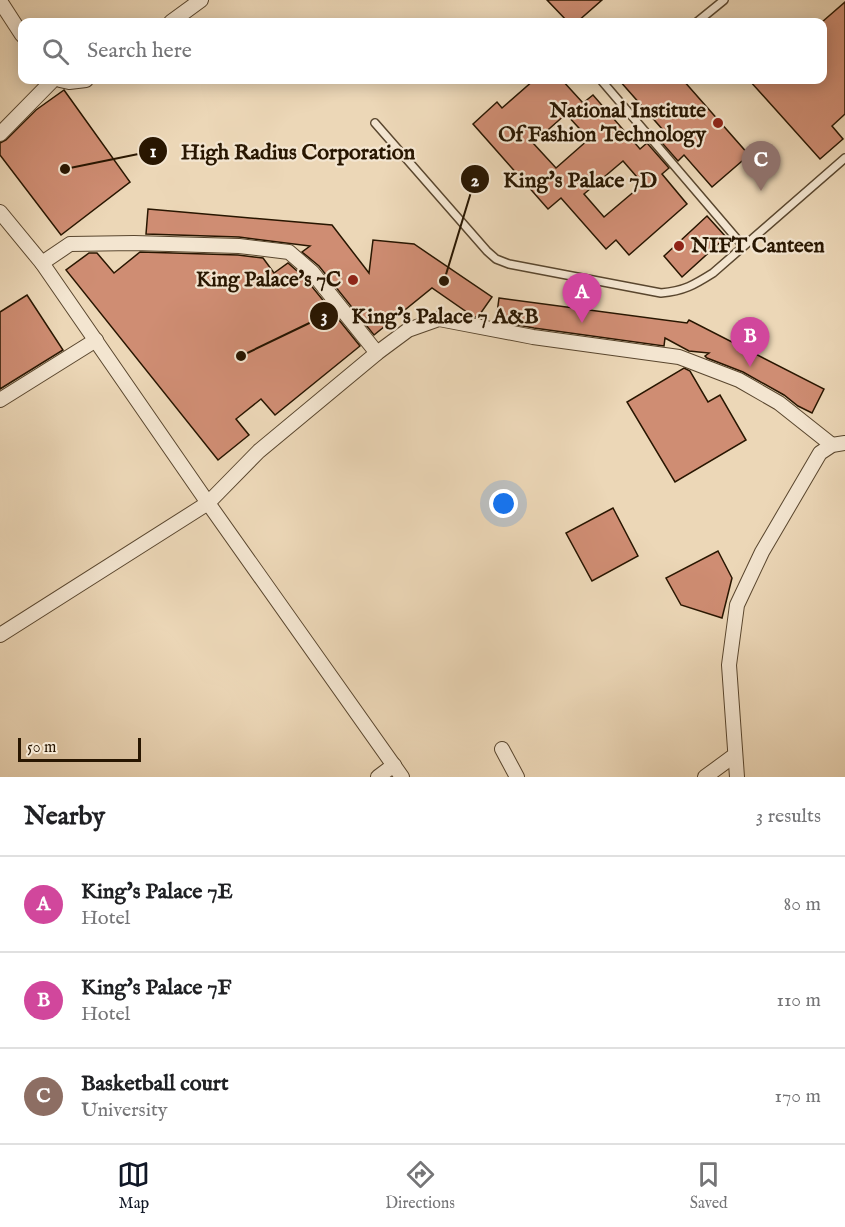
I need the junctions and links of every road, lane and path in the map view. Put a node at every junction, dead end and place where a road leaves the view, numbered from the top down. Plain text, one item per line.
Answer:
1 (201, 0) edge
2 (724, 0) edge
3 (0, 1) edge
4 (176, 18) edge
5 (702, 18) edge
6 (18, 29) edge
7 (50, 84) edge
8 (604, 84) edge
9 (375, 123) dead end
10 (0, 134) edge
11 (845, 158) edge
12 (0, 212) edge
13 (743, 246) junction
14 (42, 263) junction
15 (96, 340) junction
16 (377, 353) junction
17 (0, 400) edge
18 (839, 444) edge
19 (208, 503) junction
20 (0, 635) edge
21 (502, 749) dead end
22 (735, 755) junction
23 (398, 771) edge
24 (378, 777) edge
25 (517, 777) edge
26 (705, 777) edge
27 (737, 777) edge

1 - 4 street
2 - 5 lane
3 - 6 street
7 - 10 street
8 - 13 lane
9 - 13 lane
11 - 13 lane
12 - 14 street
14 - 15 street
14 - 16 street
15 - 17 street
15 - 19 street
16 - 18 street
16 - 19 street
18 - 22 street
19 - 20 street
19 - 23 street
21 - 25 street
22 - 26 street
22 - 27 street
23 - 24 street

